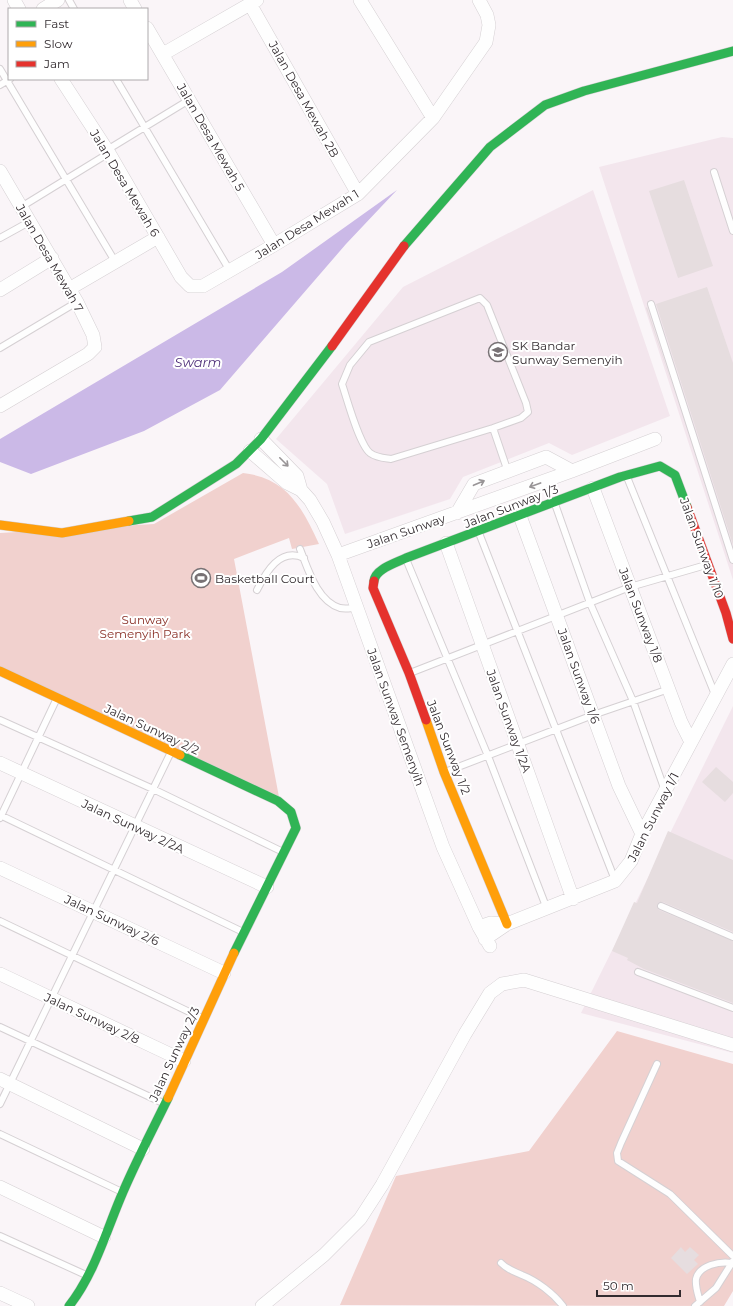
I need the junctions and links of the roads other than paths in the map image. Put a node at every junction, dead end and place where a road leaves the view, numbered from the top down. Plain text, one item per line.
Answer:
1 (58, 0) edge
2 (360, 0) edge
3 (479, 0) edge
4 (254, 2) edge
5 (45, 8) edge
6 (148, 30) edge
7 (733, 51) edge
8 (163, 54) junction
9 (0, 69) edge
10 (8, 80) edge
11 (63, 80) edge
12 (117, 80) edge
13 (0, 85) edge
14 (189, 100) junction
15 (433, 118) junction
16 (145, 127) junction
17 (107, 152) junction
18 (0, 171) edge
19 (714, 172) dead end
20 (67, 180) junction
21 (358, 194) junction
22 (21, 207) junction
23 (29, 222) junction
24 (732, 224) edge
25 (733, 231) edge
26 (158, 237) junction
27 (0, 238) edge
28 (274, 245) junction
29 (52, 258) junction
30 (116, 263) junction
31 (230, 271) junction
32 (190, 286) joint
33 (69, 289) junction
34 (0, 290) edge
35 (77, 302) junction
36 (651, 304) dead end
37 (0, 348) edge
38 (0, 406) edge
39 (492, 428) junction
40 (261, 439) junction
41 (655, 439) dead end
42 (250, 451) junction
43 (660, 466) joint
44 (572, 471) junction
45 (508, 472) junction
46 (626, 475) junction
47 (593, 488) junction
48 (301, 490) junction
49 (554, 503) junction
50 (457, 513) junction
51 (520, 516) junction
52 (0, 525) edge
53 (478, 532) junction
54 (446, 543) junction
55 (300, 549) dead end
56 (338, 555) junction
57 (304, 558) junction
58 (406, 558) junction
59 (733, 560) edge
60 (707, 565) junction
61 (374, 577) joint
62 (667, 577) junction
63 (630, 587) junction
64 (257, 590) dead end
65 (590, 603) junction
66 (356, 608) junction
67 (557, 616) junction
68 (517, 631) junction
69 (733, 639) edge
70 (482, 645) junction
71 (448, 658) junction
72 (733, 665) edge
73 (0, 672) edge
74 (409, 673) junction
75 (669, 690) junction
76 (716, 697) junction
77 (57, 698) junction
78 (634, 701) junction
79 (593, 715) junction
80 (0, 720) edge
81 (556, 729) junction
82 (38, 738) junction
83 (691, 742) junction
84 (518, 744) junction
85 (172, 751) junction
86 (488, 756) junction
87 (0, 763) edge
88 (444, 772) junction
89 (21, 773) junction
90 (153, 789) junction
91 (666, 792) junction
92 (291, 812) joint
93 (0, 816) edge
94 (135, 827) junction
95 (642, 834) junction
96 (285, 853) junction
97 (0, 868) edge
98 (114, 870) junction
99 (615, 881) junction
100 (267, 887) junction
101 (573, 899) junction
102 (661, 906) dead end
103 (547, 909) junction
104 (94, 912) junction
105 (0, 921) edge
106 (507, 924) junction
107 (479, 927) junction
108 (244, 932) junction
109 (733, 937) edge
110 (488, 942) joint
111 (72, 956) junction
112 (638, 972) dead end
113 (224, 973) junction
114 (0, 974) edge
115 (51, 998) junction
116 (733, 1008) edge
117 (205, 1019) junction
118 (0, 1027) edge
119 (31, 1041) junction
120 (733, 1045) edge
121 (184, 1061) junction
122 (657, 1064) dead end
123 (5, 1082) edge
124 (0, 1104) edge
125 (165, 1104) junction
126 (0, 1134) edge
127 (143, 1149) junction
128 (0, 1187) edge
129 (123, 1192) junction
130 (0, 1236) edge
131 (104, 1237) junction
132 (733, 1256) edge
133 (732, 1262) edge
134 (500, 1263) dead end
135 (88, 1275) junction
136 (0, 1293) edge
137 (697, 1304) edge
138 (28, 1306) edge
139 (69, 1306) edge
140 (262, 1306) edge
141 (563, 1306) edge

1 - 5 street
2 - 15 street
3 - 15 street, Jalan Desa Mewah 1
4 - 8 street
4 - 21 street, Jalan Desa Mewah 2B
6 - 8 street, Jalan Desa Mewah 5
7 - 40 street
8 - 14 street, Jalan Desa Mewah 5
9 - 10 lane
10 - 13 lane
10 - 20 lane
11 - 17 street, Jalan Desa Mewah 6
12 - 16 lane
14 - 16 lane
14 - 28 street, Jalan Desa Mewah 5
15 - 21 street, Jalan Desa Mewah 1
16 - 17 lane
16 - 31 lane
17 - 20 lane
17 - 26 street, Jalan Desa Mewah 6
18 - 22 street, Jalan Desa Mewah 7
19 - 24 lane
20 - 22 lane
20 - 30 lane
21 - 28 street, Jalan Desa Mewah 1
22 - 23 street, Jalan Desa Mewah 7
23 - 27 lane
23 - 29 street, Jalan Desa Mewah 7
24 - 25 lane
26 - 30 street
26 - 32 street, Jalan Desa Mewah 6
28 - 31 street, Jalan Desa Mewah 1
29 - 33 street, Jalan Desa Mewah 7
29 - 34 street
30 - 33 street
31 - 32 street, Jalan Desa Mewah 1
33 - 35 street, Jalan Desa Mewah 7
35 - 37 lane
35 - 38 street, Jalan Desa Mewah 7
36 - 59 lane
39 - 39 lane
39 - 45 lane
40 - 42 street
40 -> 48 street, Jalan Sunway Semenyih
41 - 44 street, Jalan Sunway
42 - 48 street, Jalan Sunway Semenyih
42 - 52 street
43 - 46 street, Jalan Sunway 1/3
43 - 60 street, Jalan Sunway 1/10
44 - 45 street
44 -> 50 street, Jalan Sunway
50 -> 45 street
46 - 47 street, Jalan Sunway 1/3
46 - 62 lane
47 - 49 street, Jalan Sunway 1/3
47 - 63 street, Jalan Sunway 1/8
48 - 56 street, Jalan Sunway Semenyih
49 - 51 street, Jalan Sunway 1/3
49 - 65 lane
50 - 56 street, Jalan Sunway
51 - 53 street, Jalan Sunway 1/3
51 - 67 street, Jalan Sunway 1/6
53 - 54 street, Jalan Sunway 1/3
53 - 68 lane
54 - 58 street, Jalan Sunway 1/3
54 - 70 street, Jalan Sunway 1/2A
55 - 57 lane
56 - 66 street, Jalan Sunway Semenyih
57 - 64 lane
57 - 66 lane
58 - 61 street, Jalan Sunway 1/3
58 - 71 lane
60 - 62 lane
60 - 69 street, Jalan Sunway 1/10
61 - 74 street, Jalan Sunway 1/2
62 - 63 lane
62 - 76 lane
63 - 65 lane
63 - 75 street, Jalan Sunway 1/8
65 - 67 lane
65 - 78 lane
66 - 107 street, Jalan Sunway Semenyih
67 - 68 lane
67 - 79 street, Jalan Sunway 1/6
68 - 70 lane
68 - 81 lane
70 - 71 lane
70 - 84 street, Jalan Sunway 1/2A
71 - 74 lane
71 - 86 lane
72 - 76 street, Jalan Sunway 1/1
73 - 77 street, Jalan Sunway 2/2
74 - 88 street, Jalan Sunway 1/2
75 - 78 lane
75 - 83 street, Jalan Sunway 1/8
76 - 83 street, Jalan Sunway 1/1
77 - 82 lane
77 - 85 street, Jalan Sunway 2/2
78 - 79 lane
78 - 91 lane
79 - 81 lane
79 - 95 street, Jalan Sunway 1/6
80 - 82 lane
81 - 84 lane
81 - 99 lane
82 - 89 lane
82 - 90 lane
83 - 91 street, Jalan Sunway 1/1
84 - 86 lane
84 - 101 street, Jalan Sunway 1/2A
85 - 90 lane
85 - 92 street, Jalan Sunway 2/2
86 - 88 lane
86 - 103 lane
87 - 89 street, Jalan Sunway 2/2A
88 - 106 street, Jalan Sunway 1/2
89 - 93 lane
89 - 94 street, Jalan Sunway 2/2A
90 - 94 lane
90 - 96 lane
91 - 95 street, Jalan Sunway 1/1
92 - 96 street, Jalan Sunway 2/3
93 - 98 lane
94 - 98 lane
94 - 100 street, Jalan Sunway 2/2A
95 - 99 street, Jalan Sunway 1/1
96 - 100 street, Jalan Sunway 2/3
97 - 104 street, Jalan Sunway 2/6
98 - 104 lane
98 - 108 lane
99 - 101 street, Jalan Sunway 1/1
100 - 108 street, Jalan Sunway 2/3
101 - 103 street, Jalan Sunway 1/1
102 - 109 lane
103 - 106 street, Jalan Sunway 1/1
104 - 111 lane
104 - 113 street, Jalan Sunway 2/6
105 - 111 lane
106 - 107 street
106 - 110 street, Jalan Sunway 1/1
107 - 110 street, Jalan Sunway Semenyih
108 - 113 street, Jalan Sunway 2/3
111 - 115 lane
111 - 117 lane
112 - 116 lane
113 - 117 street, Jalan Sunway 2/3
114 - 115 street, Jalan Sunway 2/8
115 - 119 lane
115 - 121 street, Jalan Sunway 2/8
117 - 121 street, Jalan Sunway 2/3
118 - 119 lane
119 - 123 lane
119 - 125 lane
120 - 140 street
121 - 125 street, Jalan Sunway 2/3
122 - 132 lane
123 - 124 lane
123 - 127 street
125 - 127 street, Jalan Sunway 2/3
126 - 129 lane
127 - 129 street, Jalan Sunway 2/3
128 - 131 street
129 - 131 street, Jalan Sunway 2/3
130 - 135 lane
131 - 135 street, Jalan Sunway 2/3
133 - 137 lane
133 - 137 lane
134 - 141 lane
135 - 139 street, Jalan Sunway 2/3
136 - 138 street

